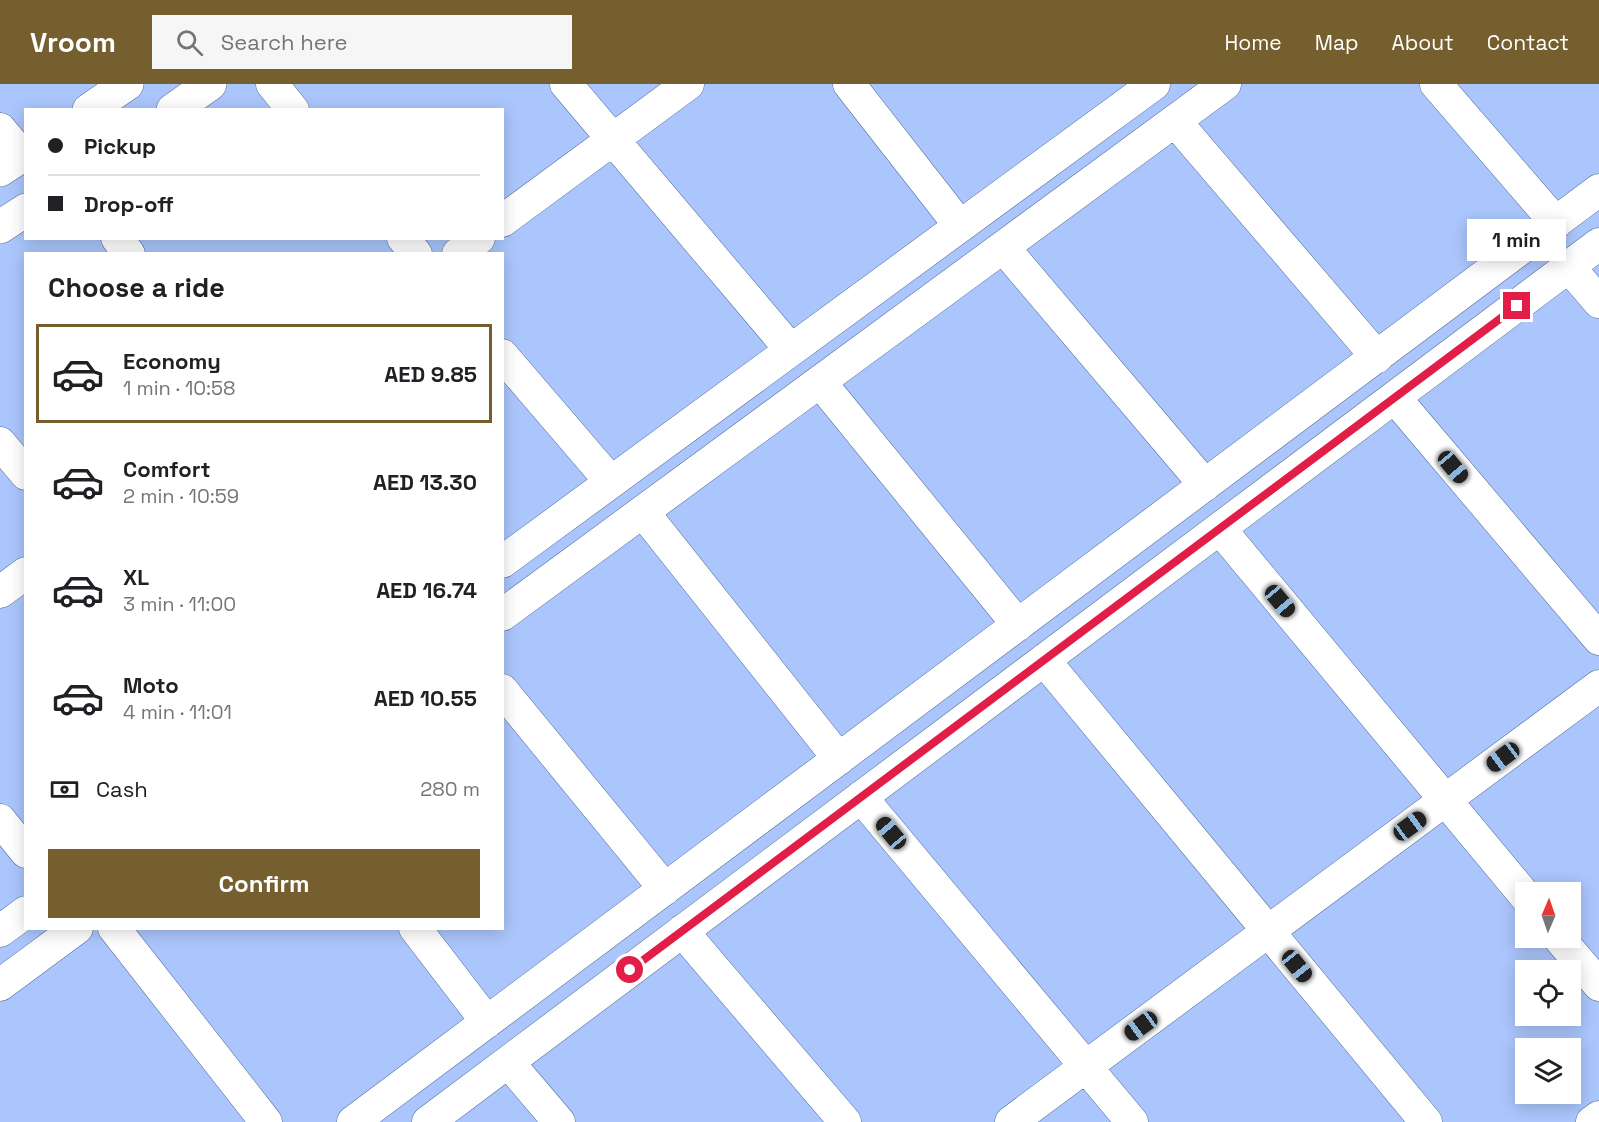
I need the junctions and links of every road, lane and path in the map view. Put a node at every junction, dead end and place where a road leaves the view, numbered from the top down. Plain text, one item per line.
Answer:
1 (127, 84) edge
2 (210, 84) edge
3 (272, 84) edge
4 (566, 84) edge
5 (688, 84) edge
6 (849, 84) edge
7 (1225, 84) edge
8 (1436, 84) edge
9 (1145, 86) edge
10 (92, 108) edge
11 (176, 108) edge
12 (291, 108) edge
13 (1175, 121) junction
14 (0, 129) edge
15 (613, 140) junction
16 (16, 159) edge
17 (1599, 190) edge
18 (24, 211) edge
19 (504, 220) edge
20 (1556, 223) junction
21 (960, 226) junction
22 (0, 227) edge
23 (405, 240) edge
24 (476, 240) edge
25 (1599, 244) edge
26 (1002, 247) junction
27 (414, 252) edge
28 (461, 252) edge
29 (1569, 267) junction
30 (1599, 302) edge
31 (791, 350) junction
32 (504, 357) edge
33 (1377, 357) junction
34 (820, 382) junction
35 (1395, 398) junction
36 (0, 443) edge
37 (24, 472) edge
38 (611, 482) junction
39 (1205, 485) junction
40 (643, 512) junction
41 (1220, 529) junction
42 (504, 561) edge
43 (24, 574) edge
44 (0, 592) edge
45 (504, 614) edge
46 (1018, 625) junction
47 (1599, 639) edge
48 (1044, 660) junction
49 (1599, 686) edge
50 (504, 692) edge
51 (839, 759) junction
52 (861, 798) junction
53 (1445, 800) junction
54 (0, 820) edge
55 (24, 850) edge
56 (1515, 884) edge
57 (665, 889) junction
58 (24, 913) edge
59 (74, 930) edge
60 (116, 930) edge
61 (417, 930) edge
62 (0, 931) edge
63 (682, 931) junction
64 (1269, 931) junction
65 (1568, 948) edge
66 (0, 985) edge
67 (1599, 985) edge
68 (487, 1022) junction
69 (508, 1062) junction
70 (1086, 1067) junction
71 (1599, 1117) edge
72 (266, 1122) edge
73 (353, 1122) edge
74 (428, 1122) edge
75 (559, 1122) edge
76 (845, 1122) edge
77 (1011, 1122) edge
78 (1132, 1122) edge
79 (1426, 1122) edge
80 (1592, 1122) edge

1 - 10 main road
2 - 11 main road
3 - 12 street
4 - 15 street
5 - 15 street
6 - 21 street
7 - 13 street
8 - 20 street
9 - 21 street
13 - 26 street
13 - 33 street
14 - 16 street
15 - 19 street
15 - 31 street
17 - 20 street
18 - 22 main road
20 - 33 street
21 - 31 street
23 - 27 street
24 - 28 street
25 - 29 street
26 - 34 street
26 - 39 street
29 - 30 street
29 - 35 street
31 - 38 street
32 - 38 street
33 - 39 street
34 - 40 street
34 - 46 street
35 - 41 street
35 - 47 street
36 - 37 street
38 - 42 street
39 - 46 street
40 - 45 street
40 - 51 street
41 - 48 street
41 - 53 street
43 - 44 street
46 - 51 street
48 - 52 street
48 - 64 street
49 - 53 street
50 - 57 street
51 - 57 street
52 - 63 street
52 - 70 street
53 - 56 street
53 - 64 street
54 - 55 street
57 - 68 street
58 - 62 street
59 - 66 street
60 - 72 street
61 - 68 street
63 - 69 street
63 - 76 street
64 - 70 street
64 - 79 street
65 - 67 street
68 - 73 street
69 - 74 street
69 - 75 street
70 - 77 street
70 - 78 street
71 - 80 street

